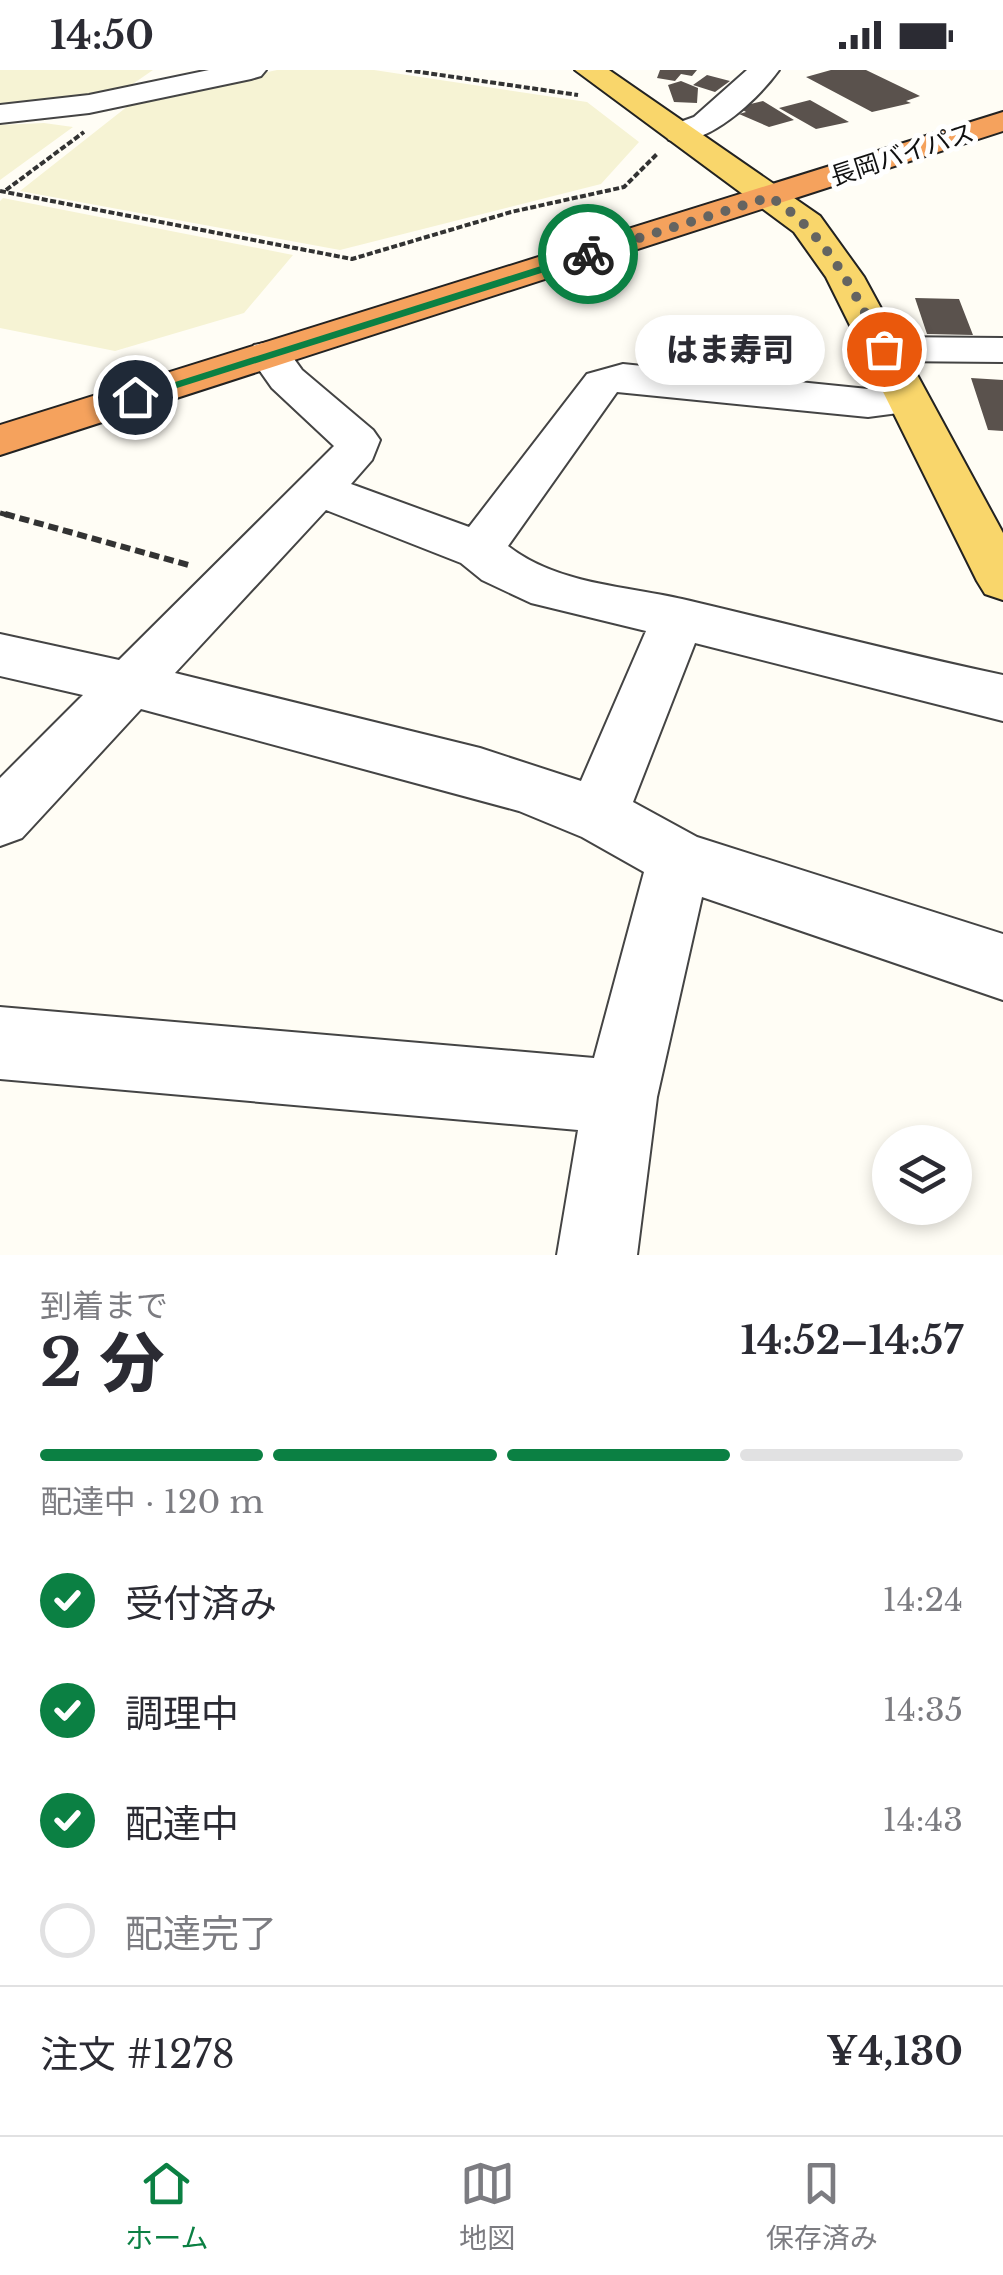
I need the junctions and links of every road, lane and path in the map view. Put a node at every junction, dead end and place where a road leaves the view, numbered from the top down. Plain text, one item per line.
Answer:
1 (252, 70) edge
2 (406, 70) edge
3 (590, 70) edge
4 (770, 77) edge
5 (133, 96) junction
6 (1003, 99) edge
7 (634, 101) junction
8 (0, 114) edge
9 (1003, 120) edge
10 (685, 137) junction
11 (758, 189) junction
12 (1, 192) edge
13 (884, 349) junction
14 (1003, 350) edge
15 (270, 354) junction
16 (906, 400) junction
17 (0, 413) edge
18 (0, 440) edge
19 (320, 490) junction
20 (0, 513) edge
21 (479, 550) junction
22 (232, 578) junction
23 (1003, 580) edge
24 (678, 618) junction
25 (0, 655) edge
26 (134, 684) junction
27 (1003, 698) edge
28 (598, 814) junction
29 (0, 819) edge
30 (679, 860) junction
31 (1003, 967) edge
32 (0, 1043) edge
33 (620, 1097) junction
34 (597, 1255) edge

1 - 5 street
2 - 7 path
3 - 7 main road
4 - 10 street
5 - 8 street
5 - 12 path
6 - 11 highway, 長岡バイパス
7 - 10 main road
9 - 11 highway, 長岡バイパス
10 - 11 main road
10 - 12 path
11 - 13 main road
11 - 15 highway, 長岡バイパス
11 - 17 highway, 長岡バイパス
13 - 14 street
13 - 16 main road
15 - 18 highway, 長岡バイパス
15 - 19 street
16 - 21 street
16 - 23 main road
19 - 21 street
19 - 22 street
20 - 22 path
21 - 24 street
22 - 26 street
24 - 27 street
24 - 28 street
25 - 26 street
26 - 28 street
26 - 29 street
28 - 30 street
30 - 31 street
30 - 33 street
32 - 33 street
33 - 34 street

